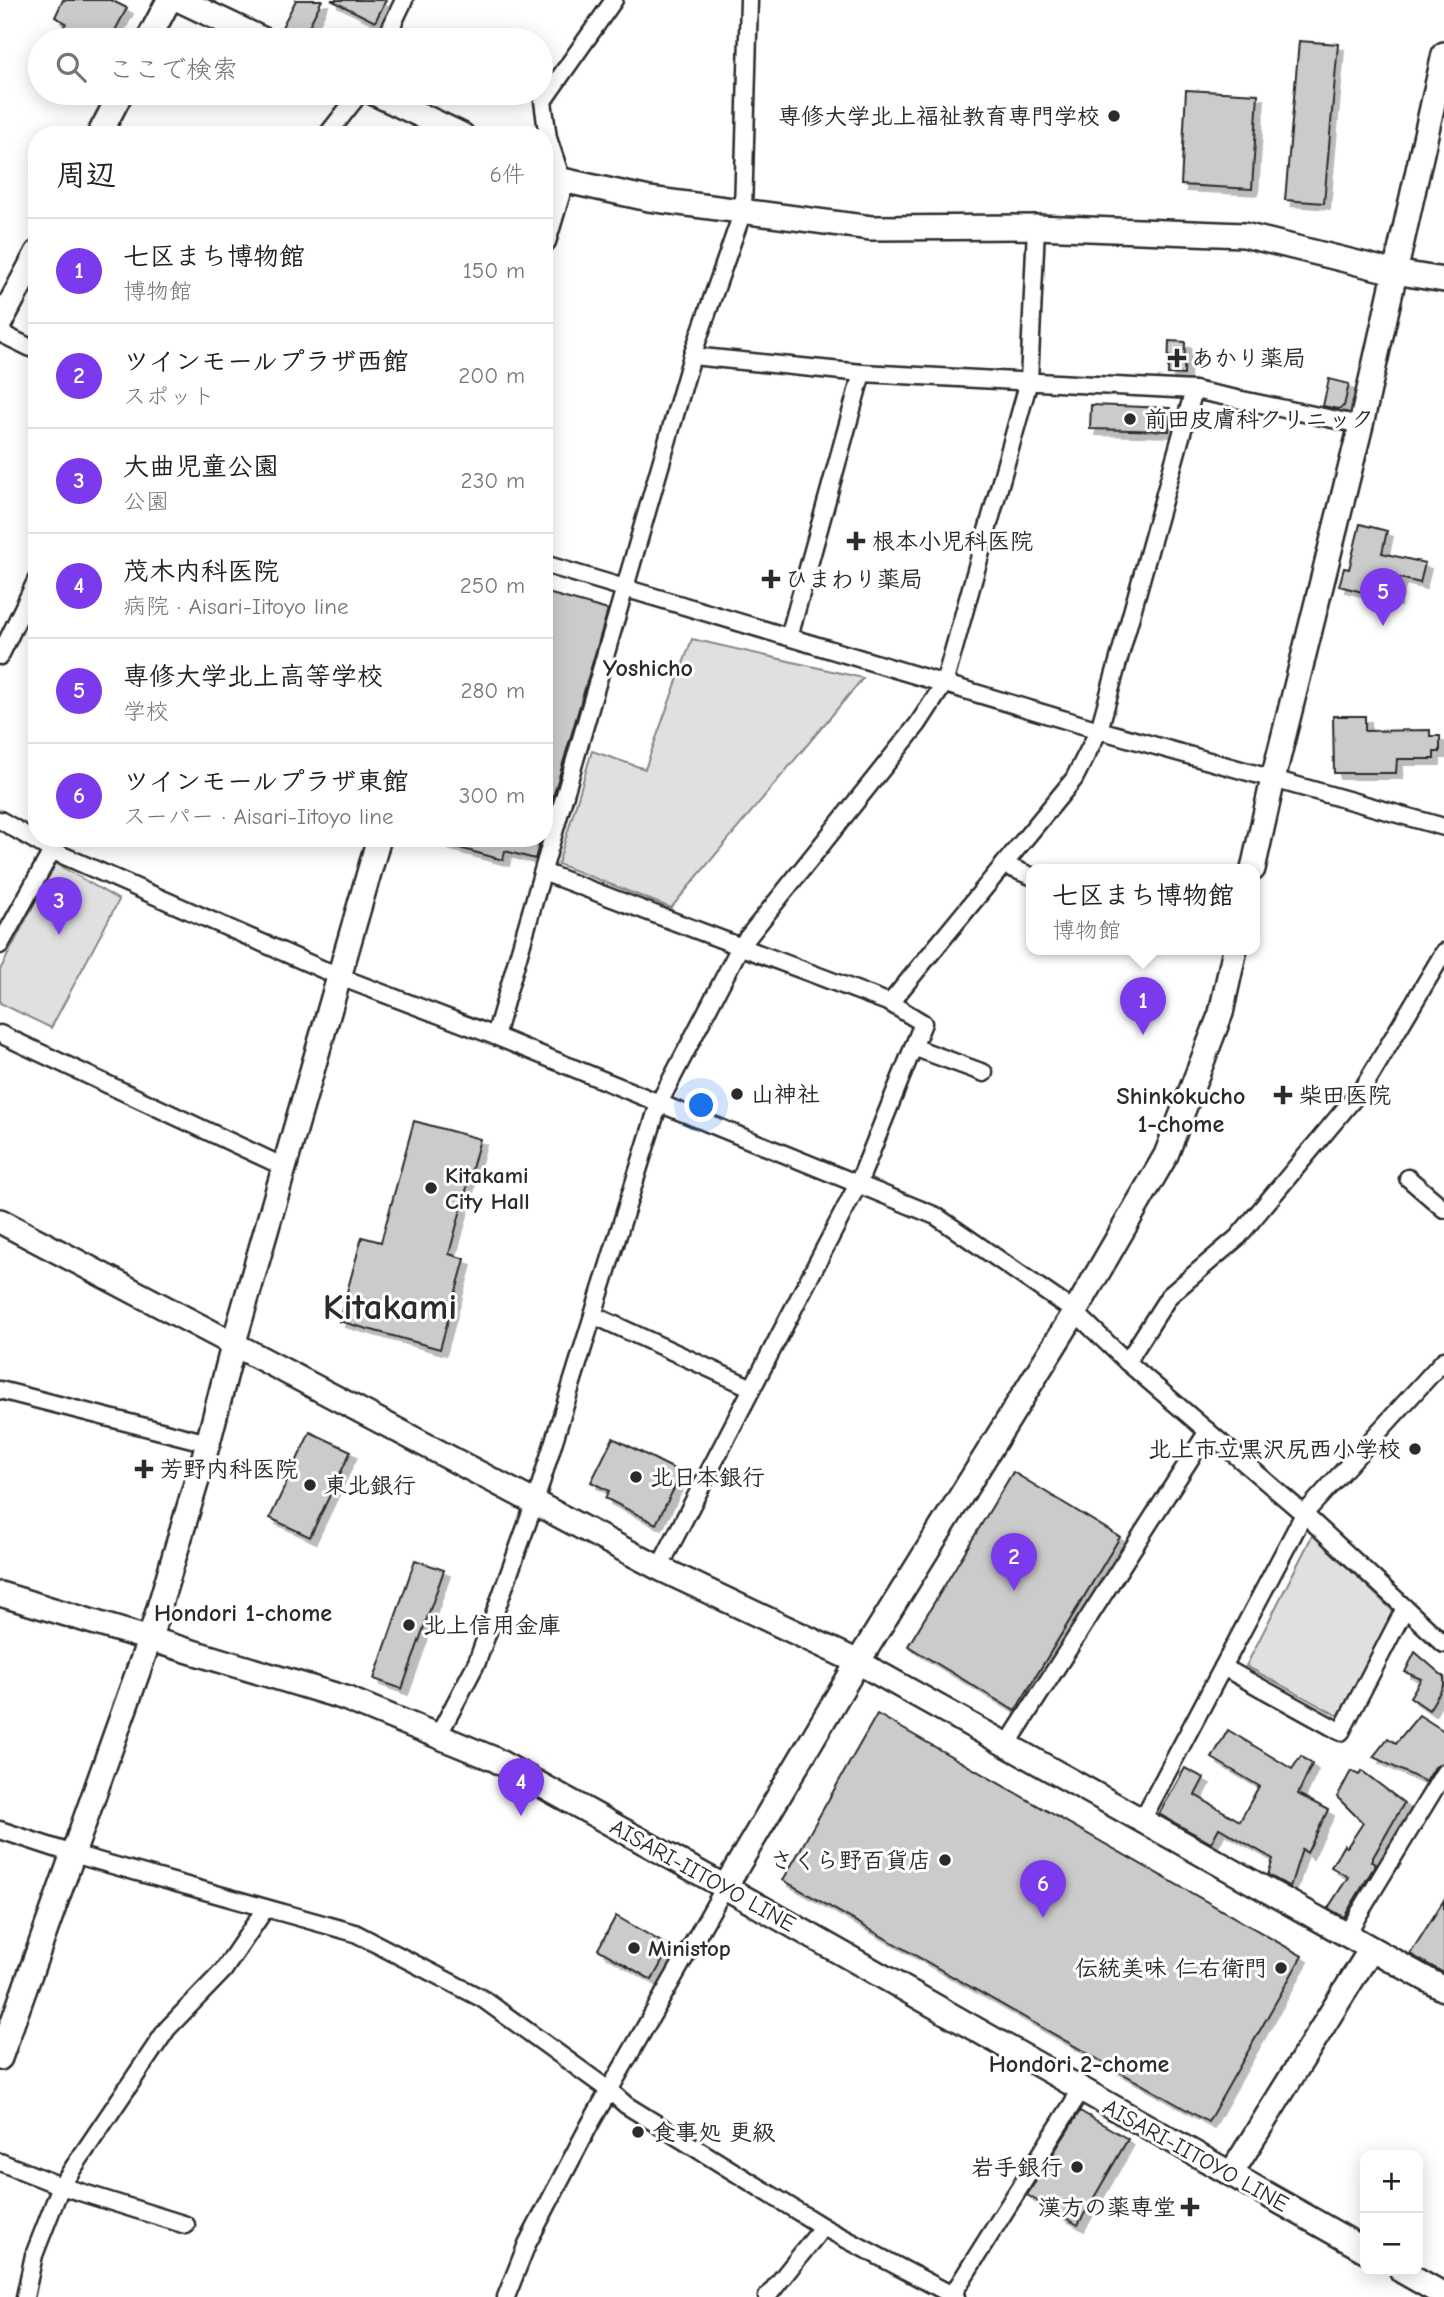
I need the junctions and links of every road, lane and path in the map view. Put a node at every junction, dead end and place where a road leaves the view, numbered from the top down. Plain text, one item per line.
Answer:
1 (169, 0) edge
2 (180, 0) edge
3 (404, 0) edge
4 (614, 0) edge
5 (749, 0) edge
6 (154, 28) edge
7 (239, 28) edge
8 (391, 28) edge
9 (1444, 54) edge
10 (553, 87) edge
11 (115, 105) edge
12 (350, 105) edge
13 (399, 105) edge
14 (544, 105) edge
15 (104, 126) edge
16 (334, 126) edge
17 (443, 126) edge
18 (546, 126) edge
19 (553, 176) edge
20 (743, 211) junction
21 (1036, 227) junction
22 (28, 270) edge
23 (1394, 272) junction
24 (1444, 280) edge
25 (0, 323) edge
26 (0, 333) edge
27 (28, 347) edge
28 (692, 356) junction
29 (862, 373) junction
30 (1029, 381) junction
31 (1194, 390) junction
32 (1361, 425) junction
33 (553, 567) edge
34 (625, 587) junction
35 (28, 598) edge
36 (789, 637) junction
37 (0, 656) edge
38 (944, 684) junction
39 (1099, 730) junction
40 (1273, 779) junction
41 (0, 820) edge
42 (1444, 827) edge
43 (28, 832) edge
44 (553, 837) edge
45 (55, 847) edge
46 (60, 847) edge
47 (376, 847) edge
48 (550, 847) edge
49 (1254, 864) edge
50 (1004, 865) junction
51 (543, 872) junction
52 (1026, 874) edge
53 (0, 945) edge
54 (740, 947) junction
55 (1444, 952) edge
56 (1234, 955) edge
57 (340, 978) junction
58 (890, 1003) junction
59 (0, 1034) edge
60 (495, 1037) junction
61 (913, 1047) junction
62 (984, 1073) dead end
63 (659, 1103) junction
64 (284, 1167) junction
65 (1408, 1178) dead end
66 (858, 1184) junction
67 (1444, 1209) edge
68 (0, 1220) edge
69 (1075, 1312) junction
70 (593, 1315) junction
71 (234, 1342) junction
72 (1444, 1360) edge
73 (1127, 1362) junction
74 (752, 1388) junction
75 (0, 1390) edge
76 (1208, 1432) junction
77 (208, 1443) junction
78 (535, 1502) junction
79 (1304, 1514) junction
80 (659, 1568) junction
81 (0, 1594) edge
82 (1405, 1608) junction
83 (150, 1638) junction
84 (1444, 1644) edge
85 (858, 1661) junction
86 (1223, 1667) junction
87 (439, 1736) junction
88 (1007, 1745) junction
89 (1444, 1773) edge
90 (1141, 1822) junction
91 (0, 1830) edge
92 (73, 1854) junction
93 (725, 1887) junction
94 (265, 1909) junction
95 (1346, 1935) junction
96 (1371, 1949) junction
97 (1444, 1989) edge
98 (0, 2057) edge
99 (1081, 2090) junction
100 (610, 2091) junction
101 (0, 2162) edge
102 (1231, 2175) junction
103 (61, 2186) junction
104 (186, 2225) dead end
105 (823, 2227) junction
106 (1360, 2247) edge
107 (1411, 2276) edge
108 (1444, 2295) edge
109 (953, 2296) edge
110 (25, 2297) edge
111 (506, 2297) edge
112 (767, 2297) edge

1 - 6 street
2 - 7 street
3 - 8 street
4 - 10 street
5 - 20 street
9 - 23 street
11 - 15 street
12 - 16 street
13 - 17 street
14 - 18 street
19 - 20 street
20 - 21 street
20 - 28 street
21 - 23 street
21 - 30 street
22 - 25 street
23 - 24 street
23 - 32 street
26 - 27 street
28 - 29 street
28 - 34 street
29 - 30 street
29 - 36 street
30 - 31 street
30 - 38 street
31 - 32 street
31 - 39 street
32 - 40 street
33 - 34 street
34 - 36 street
34 - 44 street
35 - 37 street
36 - 38 street
38 - 39 street
38 - 54 street
39 - 40 street
39 - 50 street
40 - 42 street
40 - 49 street
41 - 43 street
45 - 53 street
46 - 57 street
47 - 57 street
48 - 51 street
50 - 52 street
50 - 58 street
51 - 54 street
51 - 60 street
54 - 58 street
54 - 63 street
55 - 73 street
56 - 69 street
57 - 60 street
57 - 64 street
58 - 61 street
59 - 64 street
60 - 63 street
61 - 62 street
61 - 66 street
63 - 66 street
63 - 70 street
64 - 71 street
65 - 67 street
66 - 69 street
66 - 74 street
68 - 71 street
69 - 73 street
69 - 85 street
70 - 74 street
70 - 78 street
71 - 77 street
71 - 78 street
72 - 79 street
73 - 76 street
74 - 80 street
75 - 77 street
76 - 79 street
76 - 88 street
77 - 83 street
78 - 80 street
78 - 87 street
79 - 82 street
79 - 86 street
80 - 85 street
81 - 83 street, AISARI-IITOYO LINE
82 - 84 street
82 - 86 street
83 - 87 street, AISARI-IITOYO LINE
83 - 92 street
85 - 88 street
85 - 93 street
86 - 90 street
87 - 93 street, AISARI-IITOYO LINE
88 - 90 street
89 - 95 street
90 - 95 street
91 - 92 street
92 - 94 street
92 - 98 street
93 - 99 street, AISARI-IITOYO LINE
93 - 100 street
94 - 100 street
94 - 103 street
95 - 96 street
96 - 97 street
96 - 102 street
99 - 102 street, AISARI-IITOYO LINE
99 - 109 street
100 - 105 street
100 - 111 street
101 - 103 street
102 - 106 street, AISARI-IITOYO LINE
103 - 104 street
103 - 110 street
105 - 109 street
105 - 112 street
107 - 108 street

